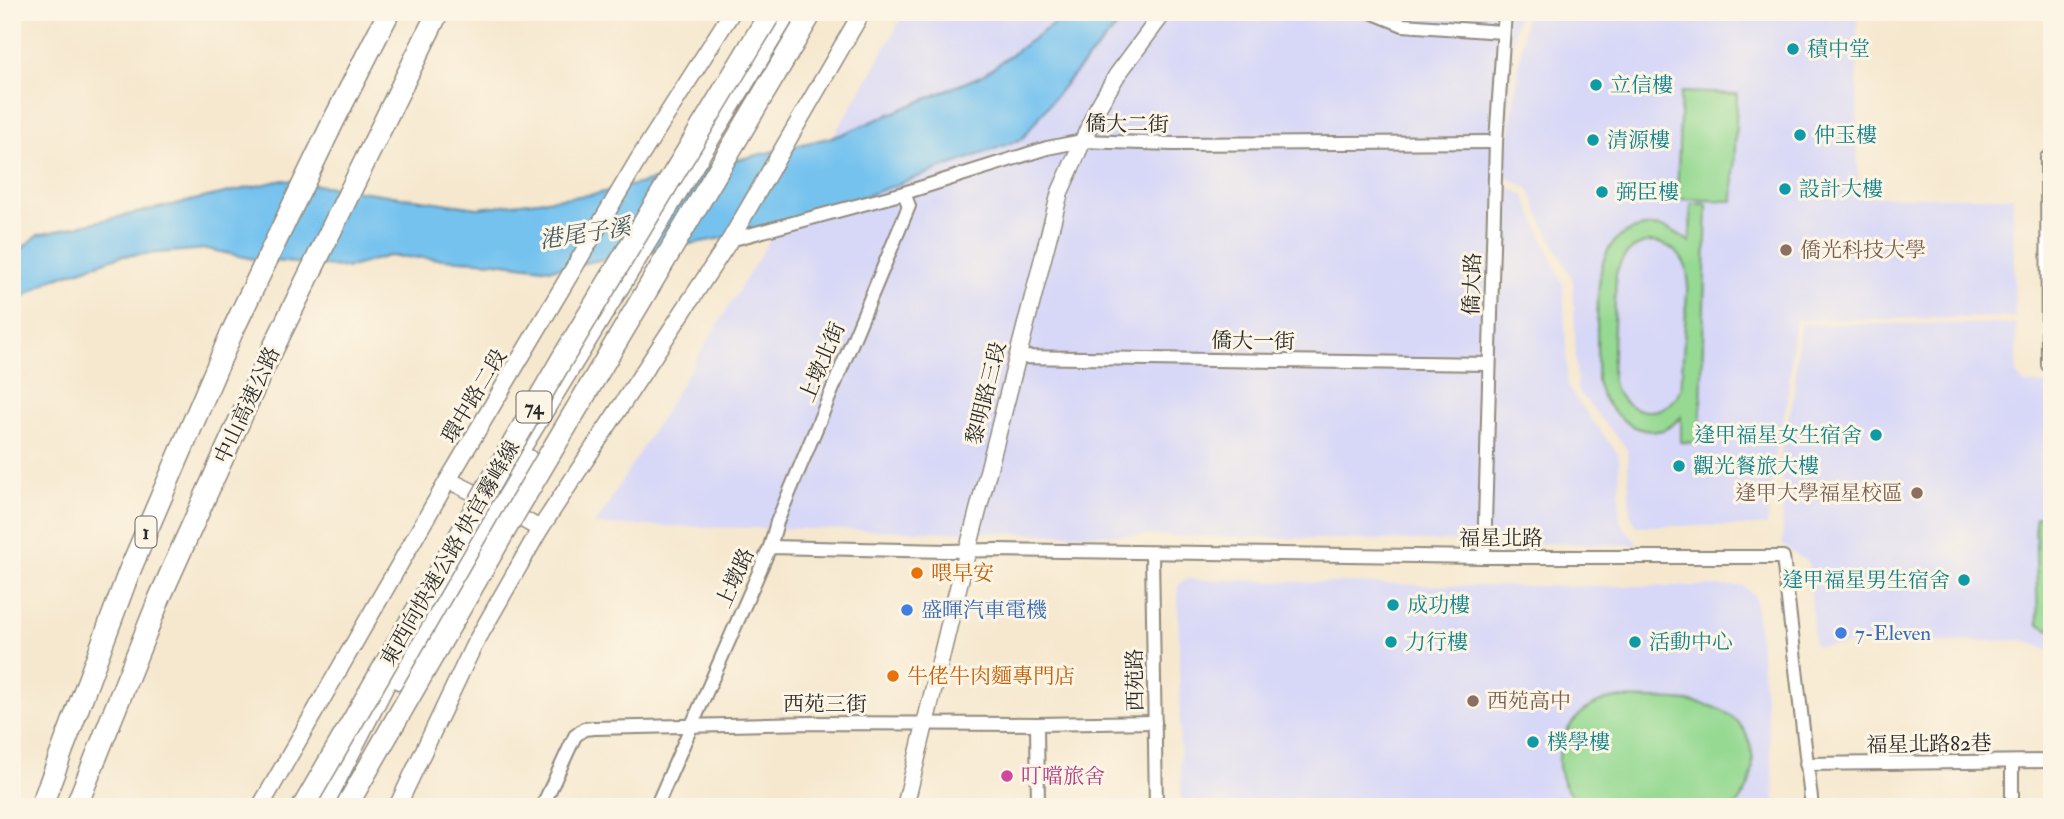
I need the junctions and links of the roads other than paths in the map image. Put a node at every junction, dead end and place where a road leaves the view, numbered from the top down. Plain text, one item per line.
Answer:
1 (389, 12) edge
2 (438, 12) edge
3 (732, 12) edge
4 (771, 12) edge
5 (789, 12) edge
6 (797, 12) edge
7 (812, 12) edge
8 (862, 12) edge
9 (1164, 12) edge
10 (1371, 12) edge
11 (1505, 12) edge
12 (1502, 32) junction
13 (1082, 141) junction
14 (1496, 142) junction
15 (2047, 158) dead end
16 (904, 193) junction
17 (730, 240) junction
18 (1016, 357) junction
19 (1489, 364) junction
20 (2052, 365) edge
21 (448, 480) junction
22 (495, 504) junction
23 (540, 529) junction
24 (769, 547) junction
25 (968, 551) junction
26 (1152, 553) junction
27 (1483, 557) junction
28 (1155, 722) junction
29 (926, 723) junction
30 (1037, 724) junction
31 (692, 726) junction
32 (2052, 761) edge
33 (2012, 762) junction
34 (1806, 764) junction
35 (41, 807) edge
36 (76, 807) edge
37 (260, 807) edge
38 (303, 807) edge
39 (324, 807) edge
40 (334, 807) edge
41 (346, 807) edge
42 (397, 807) edge
43 (542, 807) edge
44 (656, 807) edge
45 (905, 807) edge
46 (1038, 807) edge
47 (1156, 807) edge
48 (1812, 807) edge
49 (2012, 807) edge

1 - 35 highway, 中山高速公路 / 1
2 - 36 highway, 中山高速公路 / 1
3 - 21 street, 環中路二段
4 - 38 highway, 東西向快速公路 快官霧峰線 / 74, bridge
5 - 22 street
6 - 22 street
7 - 41 highway, 東西向快速公路 快官霧峰線 / 74, bridge
8 - 17 street
9 - 13 street, 黎明路三段
10 - 12 street
11 - 12 street, 僑大路
12 - 14 street, 僑大路
13 - 14 street, 僑大二街
13 - 16 street, 僑大二街
13 - 18 street, 黎明路三段
14 - 19 street, 僑大路
15 - 20 street
16 - 17 street, 僑大二街
16 - 24 street, 上墩北街
17 - 23 street
18 - 19 street, 僑大一街
18 - 25 street, 黎明路三段
19 - 27 street, 僑大路
21 - 22 street
21 - 37 street, 環中路二段
22 - 23 street
22 - 39 street
22 - 40 street
23 - 42 street
24 - 25 street, 上墩路
24 - 31 street, 上墩路
25 - 26 street, 福星北路
25 - 29 street, 黎明路三段
26 - 27 street, 福星北路
26 - 28 street, 西苑路
27 - 34 street, 福星北路
28 - 30 street, 西苑三街
28 - 47 street, 西苑路
29 - 30 street, 西苑三街
29 - 31 street, 西苑三街
29 - 45 street, 黎明路三段
30 - 46 street
31 - 43 street, 西苑三街
31 - 44 street, 上墩路
32 - 33 street, 福星北路82巷
33 - 34 street, 福星北路82巷
33 - 49 street
34 - 48 street, 福星北路

